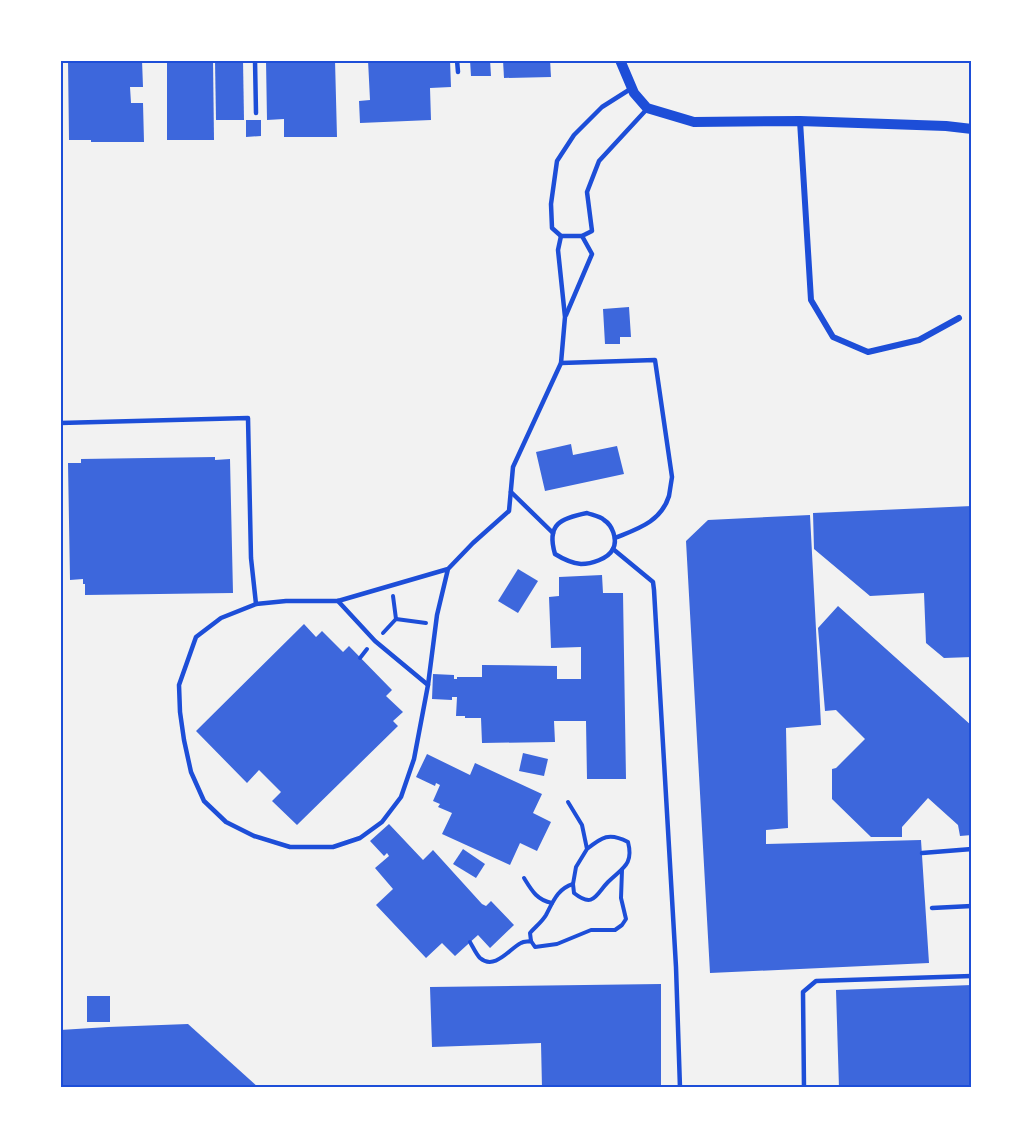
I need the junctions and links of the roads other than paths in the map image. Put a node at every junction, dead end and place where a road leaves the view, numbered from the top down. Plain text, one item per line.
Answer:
1 (255, 60) edge
2 (458, 60) edge
3 (620, 60) edge
4 (458, 72) dead end
5 (632, 88) junction
6 (647, 108) junction
7 (60, 110) edge
8 (255, 113) dead end
9 (800, 122) junction
10 (60, 129) edge
11 (972, 129) edge
12 (561, 236) junction
13 (582, 236) junction
14 (565, 318) junction
15 (959, 318) dead end
16 (561, 363) junction
17 (60, 423) edge
18 (511, 492) junction
19 (553, 533) junction
20 (615, 538) junction
21 (613, 549) junction
22 (448, 569) junction
23 (338, 601) junction
24 (255, 604) junction
25 (428, 685) junction
26 (972, 849) edge
27 (922, 853) dead end
28 (972, 906) edge
29 (932, 908) dead end
30 (972, 976) edge
31 (680, 1088) edge
32 (804, 1088) edge

1 - 8 lane
2 - 4 lane
3 - 5 street
5 - 6 street
5 - 12 lane
6 - 9 street
6 - 13 lane
7 - 10 lane
9 - 11 street
9 - 15 street
12 - 13 lane
12 - 14 lane
13 - 14 lane
14 - 16 lane
16 - 18 lane
16 - 20 lane
17 - 24 lane
18 - 19 lane
18 - 22 lane
19 - 20 lane
19 - 21 lane
20 - 21 lane
21 - 31 lane
22 - 23 lane
22 - 25 lane
23 - 24 lane
23 - 25 lane
24 - 25 lane
26 - 27 lane
28 - 29 lane
30 - 32 lane

